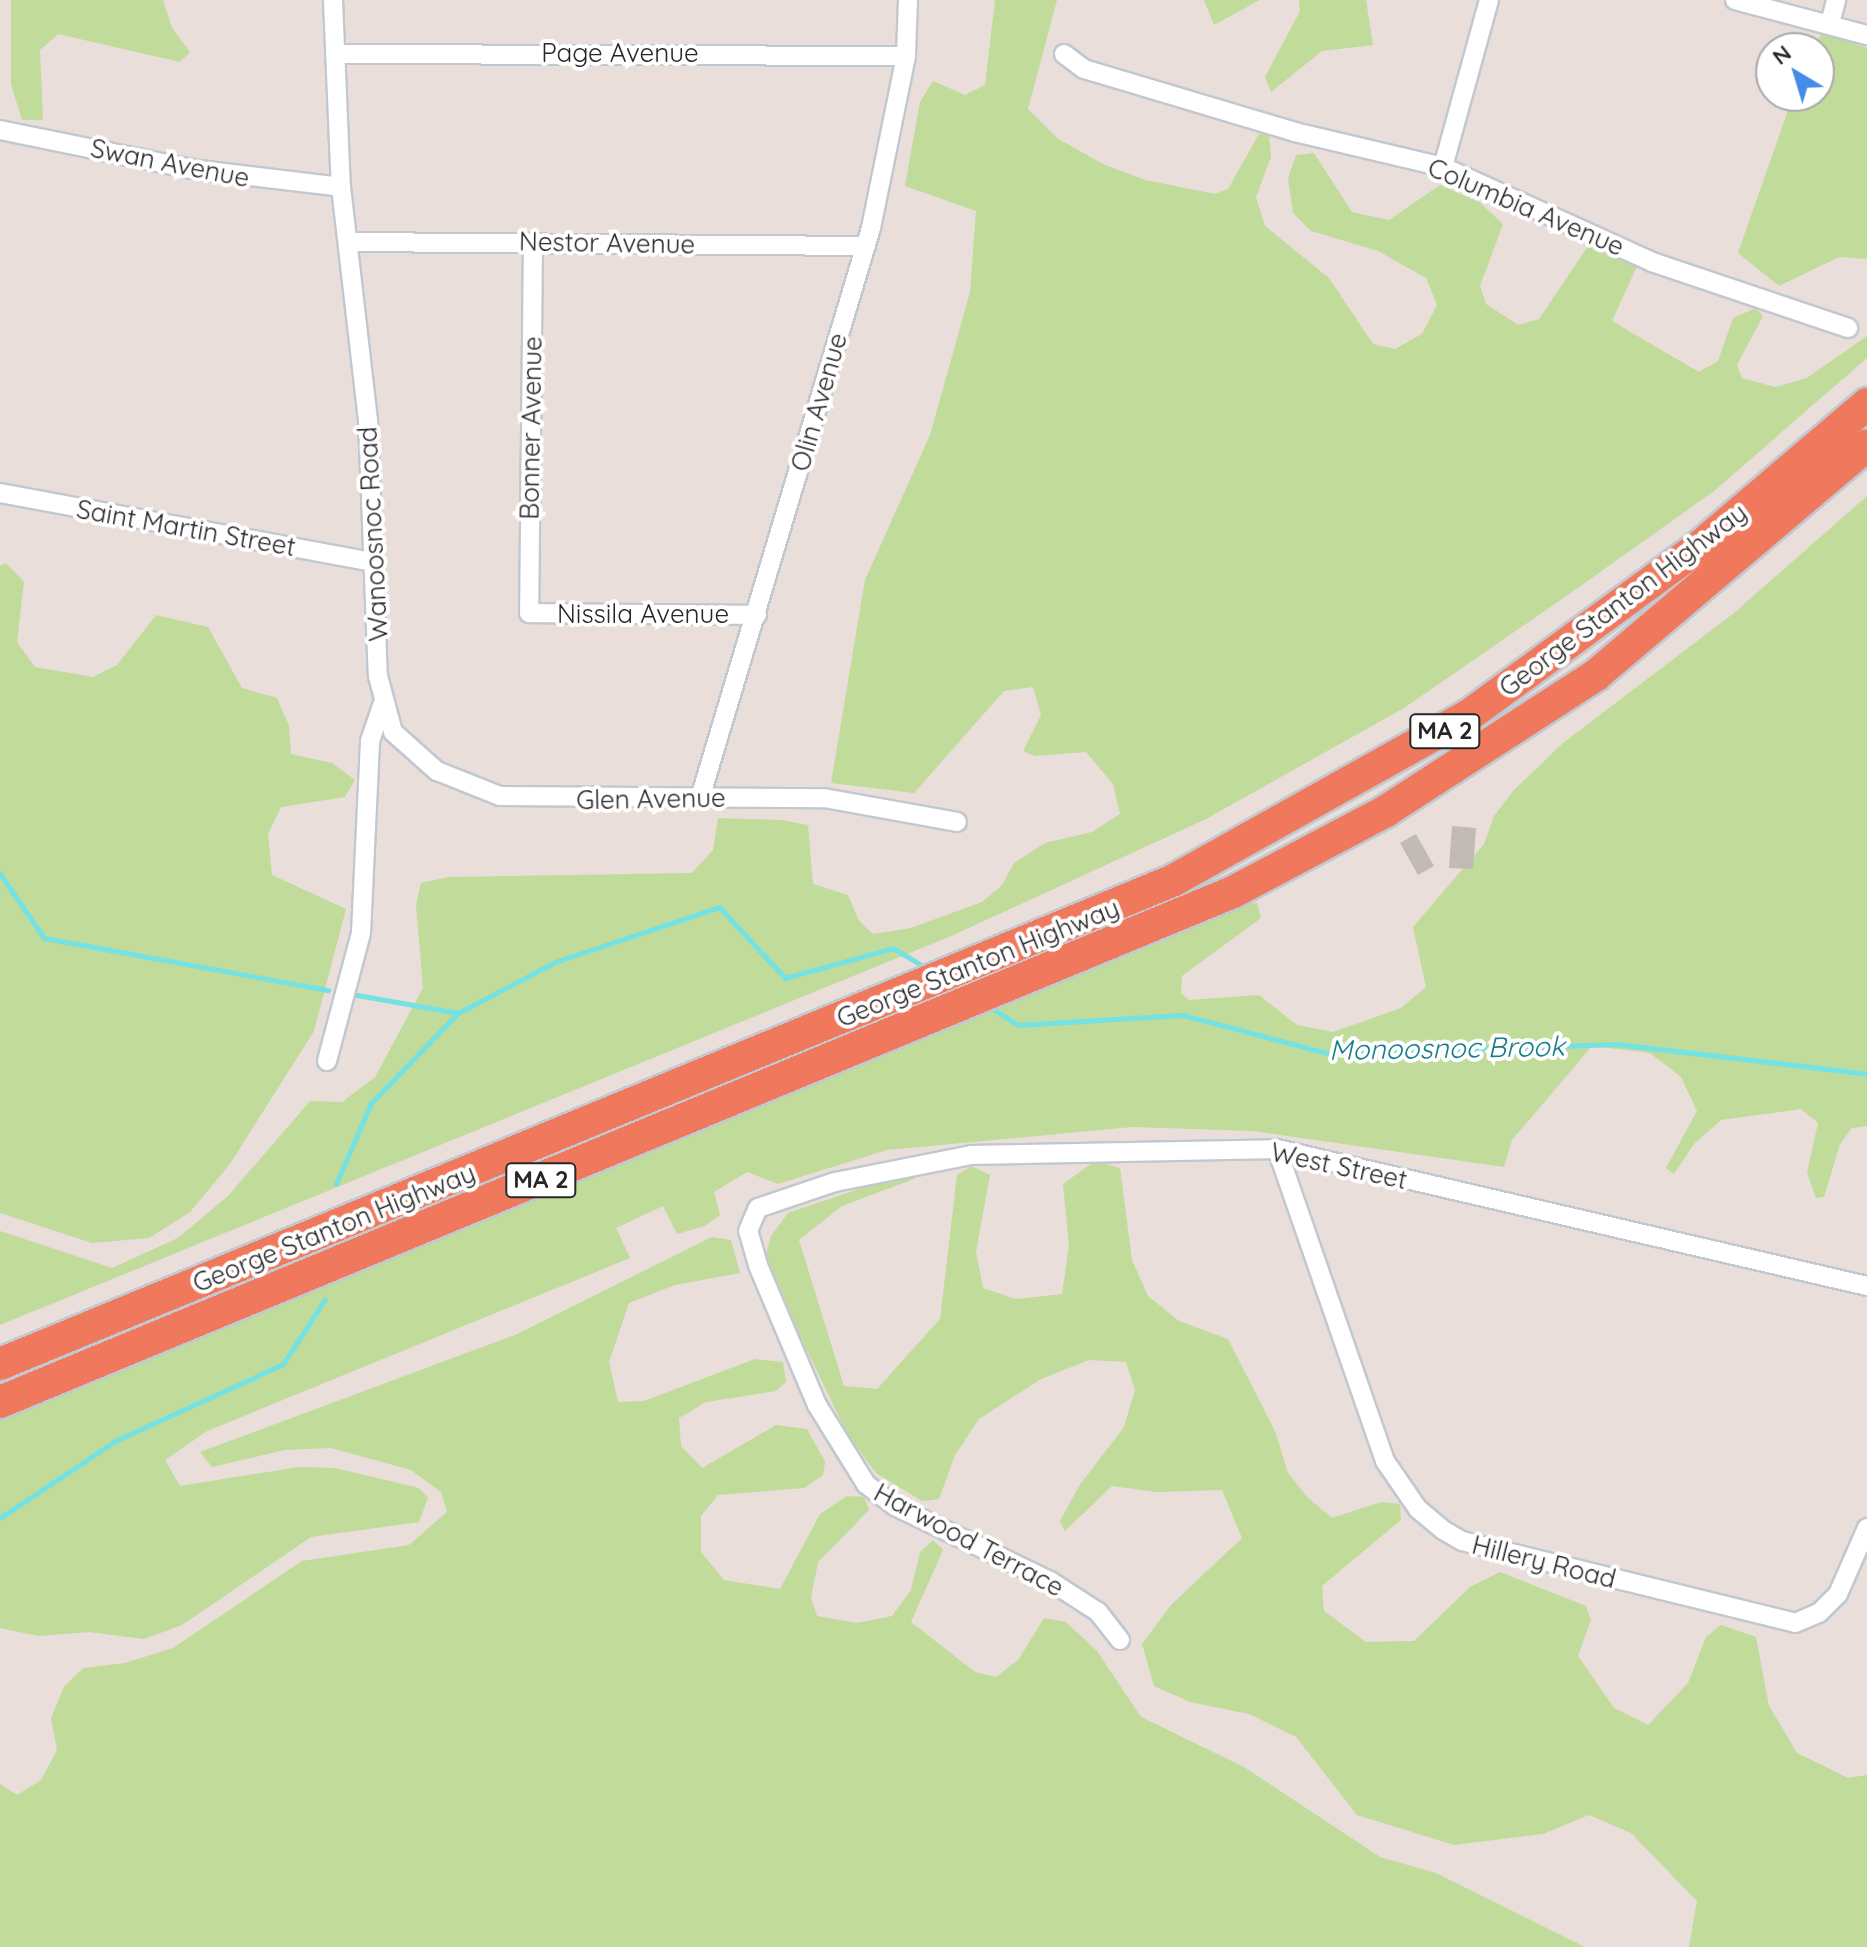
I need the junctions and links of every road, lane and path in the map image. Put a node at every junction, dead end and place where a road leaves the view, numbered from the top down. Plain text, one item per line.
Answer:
1 (333, 0) edge
2 (908, 0) edge
3 (1489, 0) edge
4 (1735, 0) edge
5 (1836, 0) edge
6 (1830, 23) junction
7 (1867, 35) edge
8 (335, 54) junction
9 (1064, 54) dead end
10 (906, 56) junction
11 (0, 130) edge
12 (1443, 167) junction
13 (341, 187) junction
14 (348, 242) junction
15 (533, 242) junction
16 (866, 246) junction
17 (1848, 328) dead end
18 (1867, 404) edge
19 (1867, 445) edge
20 (0, 493) edge
21 (372, 562) junction
22 (529, 613) joint
23 (757, 615) junction
24 (383, 703) junction
25 (700, 798) junction
26 (957, 822) dead end
27 (327, 1061) dead end
28 (1277, 1149) junction
29 (758, 1208) joint
30 (1867, 1286) edge
31 (0, 1364) edge
32 (0, 1402) edge
33 (1867, 1528) edge
34 (1120, 1640) dead end

1 - 8 street, Wanoosnoc Road
2 - 10 street, Olin Avenue
3 - 12 street
4 - 6 street
5 - 6 street
6 - 7 street
8 - 10 street, Page Avenue
8 - 13 street, Wanoosnoc Road
9 - 12 street, Columbia Avenue
10 - 16 street, Olin Avenue
11 - 13 street, Swan Avenue
12 - 17 street, Columbia Avenue
13 - 14 street, Wanoosnoc Road
14 - 15 street, Nestor Avenue
14 - 21 street, Wanoosnoc Road
15 - 16 street, Nestor Avenue
15 - 22 street, Bonner Avenue
16 - 23 street, Olin Avenue
18 - 31 highway, George Stanton Highway / MA 2
19 - 32 highway, George Stanton Highway / MA 2
20 - 21 street, Saint Martin Street
21 - 24 street, Wanoosnoc Road
22 - 23 street, Nissila Avenue
23 - 25 street, Olin Avenue
24 - 25 street, Glen Avenue
24 - 27 street, Wanoosnoc Road
25 - 26 street, Glen Avenue
28 - 29 street, West Street
28 - 30 street, West Street
28 - 33 street, Hillery Road
29 - 34 street, Harwood Terrace

